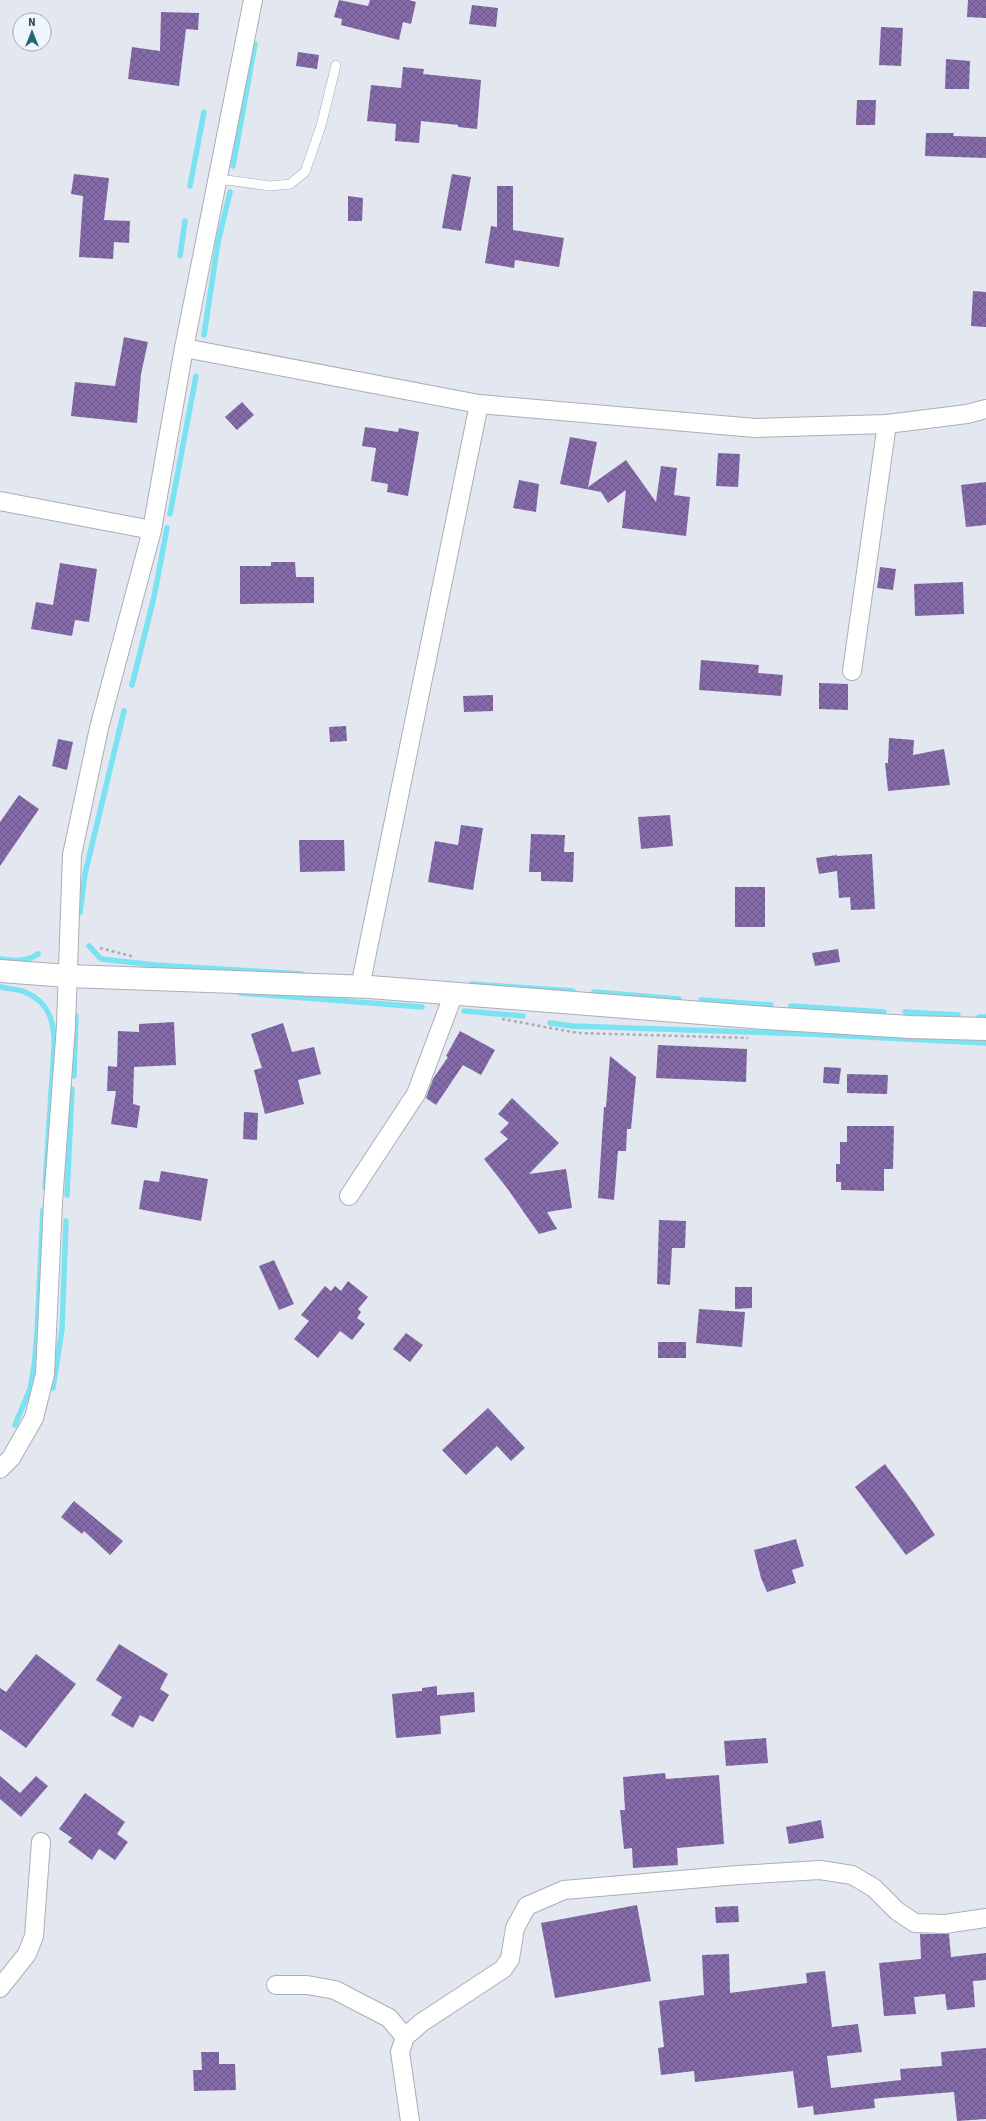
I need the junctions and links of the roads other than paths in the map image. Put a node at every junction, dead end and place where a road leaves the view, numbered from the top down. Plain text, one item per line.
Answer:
1 (253, 0) edge
2 (336, 65) dead end
3 (219, 179) junction
4 (184, 348) junction
5 (479, 404) junction
6 (986, 409) edge
7 (887, 424) junction
8 (0, 500) edge
9 (152, 530) junction
10 (852, 671) dead end
11 (0, 971) edge
12 (68, 976) junction
13 (360, 987) junction
14 (454, 993) junction
15 (986, 1029) edge
16 (348, 1196) dead end
17 (0, 1469) edge
18 (41, 1842) dead end
19 (986, 1918) edge
20 (276, 1985) dead end
21 (0, 1988) edge
22 (405, 2037) junction
23 (410, 2121) edge

1 - 3 street
2 - 3 lane
3 - 4 street
4 - 5 street
4 - 9 street
5 - 7 street
5 - 13 street
6 - 7 street
7 - 10 street
8 - 9 street
9 - 12 street
11 - 12 street
12 - 13 street
12 - 17 street
13 - 14 street
14 - 15 street
14 - 16 street
18 - 21 street
19 - 22 street
20 - 22 street
22 - 23 street

